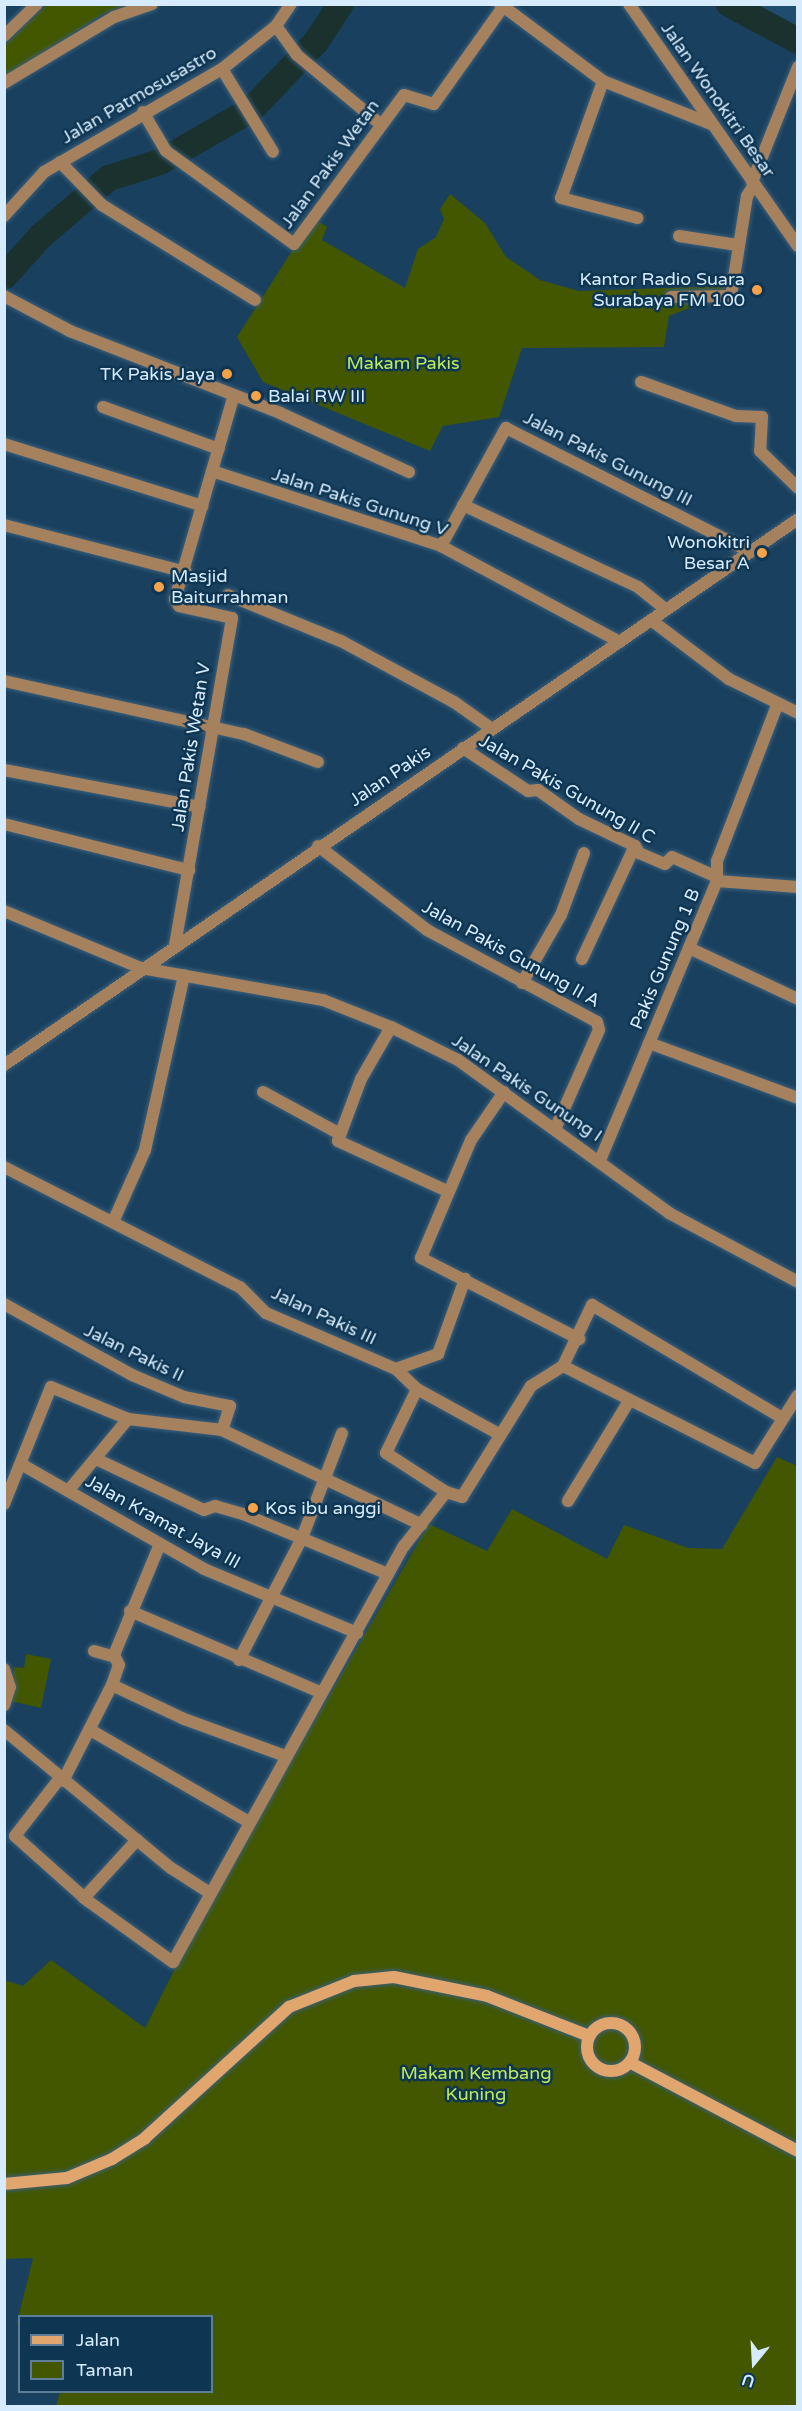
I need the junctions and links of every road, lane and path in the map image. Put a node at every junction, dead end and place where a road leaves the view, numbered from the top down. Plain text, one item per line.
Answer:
1 (37, 4) edge
2 (152, 4) edge
3 (291, 4) edge
4 (629, 4) edge
5 (501, 6) edge
6 (276, 26) junction
7 (4, 36) edge
8 (798, 67) edge
9 (222, 69) junction
10 (603, 81) junction
11 (4, 83) edge
12 (143, 112) junction
13 (380, 124) junction
14 (712, 124) junction
15 (273, 152) dead end
16 (60, 162) junction
17 (753, 184) junction
18 (4, 216) edge
19 (637, 218) dead end
20 (679, 236) dead end
21 (737, 245) junction
22 (798, 246) edge
23 (4, 296) edge
24 (671, 297) dead end
25 (255, 300) dead end
26 (641, 382) dead end
27 (234, 395) junction
28 (103, 407) dead end
29 (4, 444) edge
30 (219, 449) junction
31 (212, 471) junction
32 (409, 471) dead end
33 (798, 488) edge
34 (463, 505) junction
35 (202, 506) junction
36 (798, 519) edge
37 (4, 525) edge
38 (441, 546) junction
39 (750, 552) junction
40 (186, 572) junction
41 (666, 610) junction
42 (232, 618) junction
43 (651, 620) junction
44 (620, 642) junction
45 (4, 681) edge
46 (778, 703) junction
47 (798, 713) edge
48 (209, 727) junction
49 (492, 729) junction
50 (463, 748) junction
51 (318, 762) dead end
52 (4, 770) edge
53 (200, 807) junction
54 (4, 824) edge
55 (318, 846) junction
56 (635, 846) junction
57 (584, 853) dead end
58 (189, 870) junction
59 (717, 879) junction
60 (798, 887) edge
61 (4, 912) edge
62 (175, 945) junction
63 (689, 948) junction
64 (582, 959) dead end
65 (141, 968) junction
66 (184, 975) junction
67 (522, 983) junction
68 (798, 999) edge
69 (391, 1027) junction
70 (649, 1043) junction
71 (4, 1065) edge
72 (263, 1092) dead end
73 (504, 1092) junction
74 (798, 1098) edge
75 (556, 1127) junction
76 (340, 1134) junction
77 (601, 1158) junction
78 (4, 1167) edge
79 (447, 1191) junction
80 (113, 1222) junction
81 (465, 1279) junction
82 (796, 1279) edge
83 (4, 1304) edge
84 (579, 1339) junction
85 (563, 1366) junction
86 (396, 1369) junction
87 (417, 1389) junction
88 (798, 1395) edge
89 (629, 1401) junction
90 (782, 1418) junction
91 (128, 1419) junction
92 (222, 1430) junction
93 (342, 1433) dead end
94 (499, 1434) junction
95 (96, 1459) junction
96 (21, 1464) junction
97 (326, 1481) junction
98 (68, 1491) junction
99 (446, 1491) junction
100 (568, 1501) dead end
101 (4, 1504) edge
102 (422, 1525) junction
103 (302, 1538) junction
104 (160, 1544) junction
105 (388, 1574) junction
106 (270, 1597) junction
107 (130, 1611) junction
108 (357, 1633) junction
109 (94, 1652) dead end
110 (115, 1657) junction
111 (239, 1660) junction
112 (4, 1669) edge
113 (112, 1685) junction
114 (320, 1692) junction
115 (4, 1705) edge
116 (4, 1730) edge
117 (92, 1731) junction
118 (285, 1756) junction
119 (61, 1779) junction
120 (249, 1821) junction
121 (137, 1840) junction
122 (210, 1893) junction
123 (84, 1898) junction
124 (589, 2036) junction
125 (631, 2063) junction
126 (798, 2151) edge
127 (4, 2184) edge

1 - 7 street
2 - 11 street
3 - 6 street, Jalan Patmosusastro
4 - 14 street, Jalan Wonokitri Besar
5 - 10 street
5 - 13 street, Jalan Pakis Wetan
6 - 9 street, Jalan Patmosusastro
6 - 13 street
8 - 17 street
9 - 12 street, Jalan Patmosusastro
9 - 15 street
10 - 14 street
10 - 19 street
12 - 13 street, Jalan Pakis Wetan
12 - 16 street, Jalan Patmosusastro
14 - 17 street, Jalan Wonokitri Besar
16 - 18 street, Jalan Patmosusastro
16 - 25 street
17 - 21 street
17 - 22 street, Jalan Wonokitri Besar
20 - 21 street
21 - 24 street
23 - 27 street
26 - 33 street
27 - 30 street
27 - 32 street
28 - 30 street
29 - 35 street
30 - 31 street
31 - 35 street
31 - 38 street, Jalan Pakis Gunung V
34 - 38 street, Jalan Pakis Gunung III
34 - 39 street, Jalan Pakis Gunung III
34 - 41 street
35 - 40 street
36 - 39 street, Jalan Pakis
37 - 40 street
38 - 44 street, Jalan Pakis Gunung V
39 - 41 street, Jalan Pakis
40 - 42 street
41 - 43 street, Jalan Pakis
42 - 48 street, Jalan Pakis Wetan V
42 - 49 street, Jalan Pakis Wetan V
43 - 44 street, Jalan Pakis
43 - 46 street
44 - 49 street, Jalan Pakis
45 - 48 street
46 - 47 street
46 - 59 street, Pakis Gunung 1 B
48 - 51 street
48 - 53 street, Jalan Pakis Wetan V
49 - 50 street, Jalan Pakis
50 - 55 street, Jalan Pakis
50 - 56 street, Jalan Pakis Gunung II C
52 - 53 street
53 - 58 street, Jalan Pakis Wetan V
54 - 58 street
55 - 62 street, Jalan Pakis
55 - 67 street, Jalan Pakis Gunung II A
56 - 59 street, Jalan Pakis Gunung II C
56 - 64 street
57 - 67 street
58 - 62 street, Jalan Pakis Wetan V
59 - 60 street
59 - 63 street, Pakis Gunung 1 B
61 - 65 street, Jalan Pakis Gunung I
62 - 65 street, Jalan Pakis
63 - 68 street
63 - 70 street, Pakis Gunung 1 B
65 - 66 street, Jalan Pakis Gunung I
65 - 71 street, Jalan Pakis
66 - 69 street, Jalan Pakis Gunung I
66 - 80 street
67 - 75 street, Jalan Pakis Gunung II A
69 - 73 street, Jalan Pakis Gunung I
69 - 76 street
70 - 74 street
70 - 77 street, Pakis Gunung 1 B
72 - 76 street
73 - 75 street, Jalan Pakis Gunung I
73 - 79 street
75 - 77 street, Jalan Pakis Gunung I
76 - 79 street
77 - 82 street, Jalan Pakis Gunung I
78 - 80 street, Jalan Pakis III
79 - 81 street
80 - 86 street, Jalan Pakis III
81 - 84 street
81 - 86 street
83 - 92 street, Jalan Pakis II
84 - 85 street
84 - 90 street
85 - 89 street
85 - 94 street
86 - 87 street, Jalan Pakis III
87 - 94 street, Jalan Pakis III
87 - 99 street
88 - 90 street
89 - 90 street
89 - 100 street
91 - 92 street
91 - 95 street
91 - 96 street
92 - 97 street
93 - 97 street
94 - 99 street
95 - 98 street
95 - 103 street
96 - 98 street, Jalan Kramat Jaya III
96 - 101 street
97 - 102 street
97 - 103 street
98 - 104 street, Jalan Kramat Jaya III
99 - 102 street
102 - 105 street
103 - 105 street
103 - 106 street
104 - 106 street, Jalan Kramat Jaya III
104 - 107 street
105 - 108 street
106 - 108 street, Jalan Kramat Jaya III
106 - 111 street
107 - 110 street
107 - 111 street
108 - 114 street
109 - 110 street
110 - 113 street
111 - 114 street
112 - 115 street
113 - 117 street
113 - 118 street
114 - 118 street
116 - 119 street
117 - 119 street
117 - 120 street
118 - 120 street
119 - 121 street
119 - 123 street
120 - 122 street
121 - 122 street
121 - 123 street
122 - 123 street
124 - 125 street
124 - 125 street
124 - 127 street
125 - 126 street

